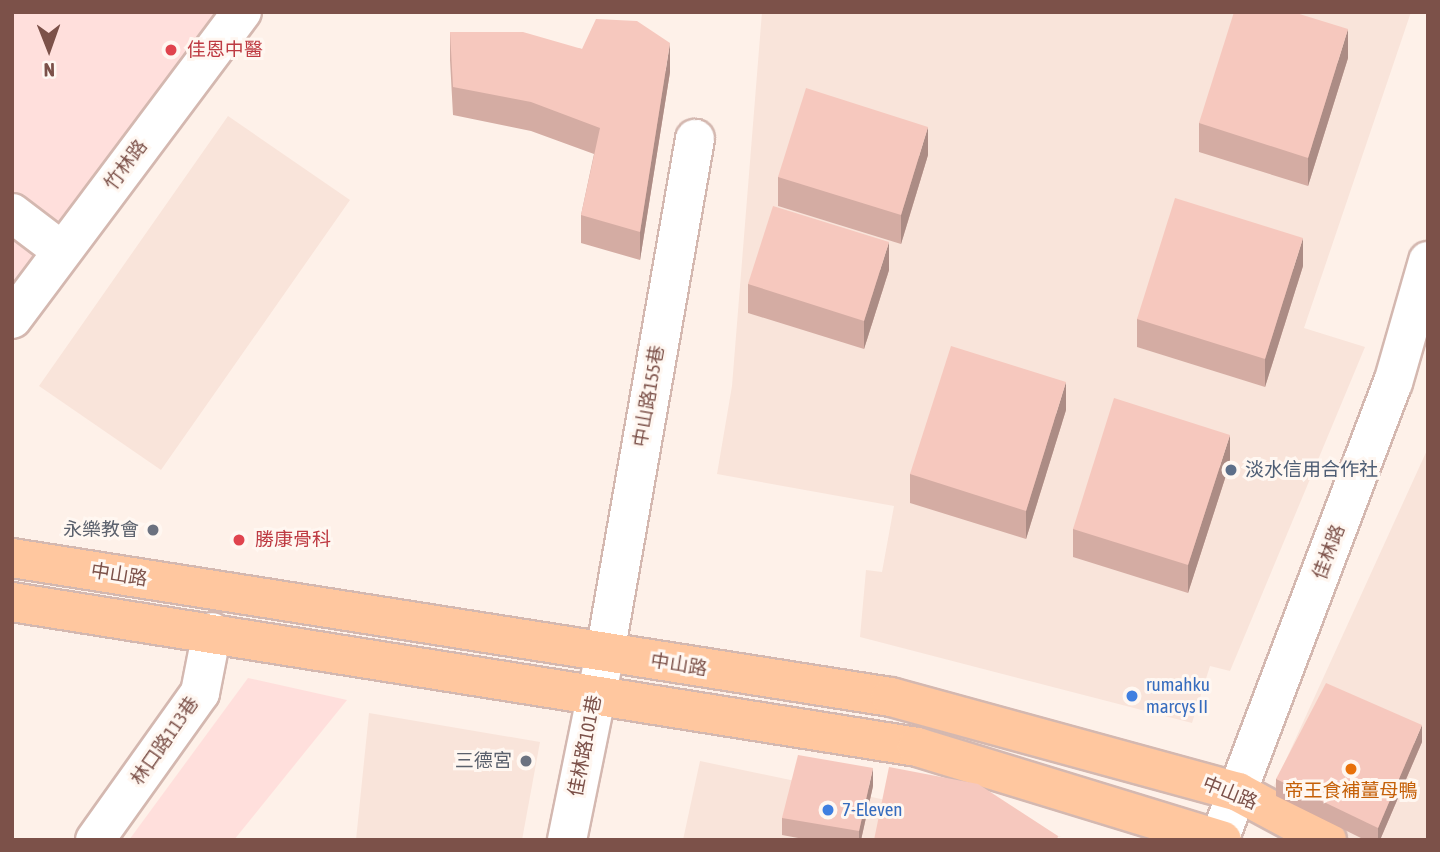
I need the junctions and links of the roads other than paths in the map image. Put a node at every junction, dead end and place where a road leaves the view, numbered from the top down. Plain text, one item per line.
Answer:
1 (242, 12) edge
2 (695, 139) dead end
3 (12, 213) edge
4 (61, 250) junction
5 (1428, 261) edge
6 (12, 319) edge
7 (12, 558) edge
8 (12, 601) edge
9 (212, 632) junction
10 (605, 653) junction
11 (595, 692) junction
12 (1238, 792) junction
13 (1220, 839) edge
14 (95, 840) edge
15 (566, 840) edge
16 (1327, 840) edge

1 - 4 street, 竹林路
2 - 10 street, 中山路155巷
3 - 4 street
4 - 6 street, 竹林路
5 - 12 street, 佳林路
7 - 10 main road, 中山路
8 - 9 main road
9 - 11 main road
9 - 14 street, 林口路113巷
10 - 11 street, 佳林路101巷
10 - 12 main road, 中山路
11 - 13 main road
11 - 15 street, 佳林路101巷
12 - 13 street, 佳林路
12 - 16 main road, 中山路

